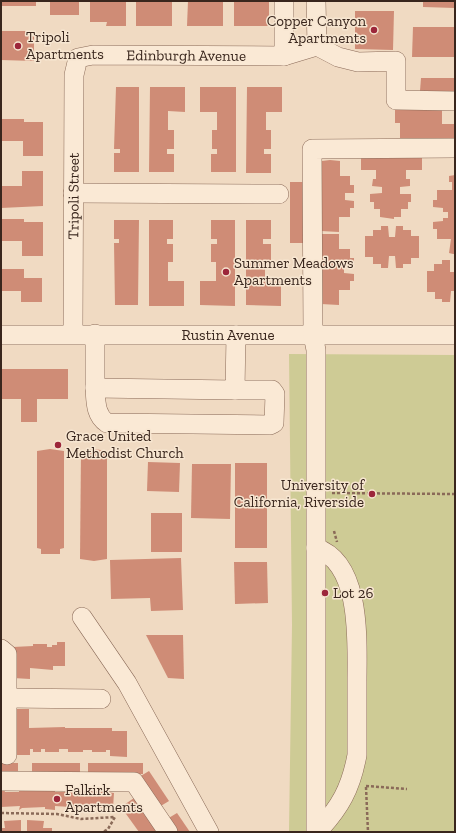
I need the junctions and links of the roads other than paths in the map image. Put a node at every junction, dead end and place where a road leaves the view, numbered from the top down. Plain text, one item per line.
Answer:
1 (284, 1) edge
2 (316, 1) edge
3 (317, 46) junction
4 (284, 56) junction
5 (78, 58) joint
6 (455, 101) edge
7 (455, 148) edge
8 (73, 193) junction
9 (279, 194) dead end
10 (73, 334) junction
11 (95, 334) junction
12 (1, 335) edge
13 (236, 335) junction
14 (313, 335) junction
15 (455, 335) edge
16 (95, 388) junction
17 (235, 390) junction
18 (316, 548) junction
19 (82, 617) dead end
20 (1, 649) edge
21 (6, 698) junction
22 (101, 699) dead end
23 (6, 754) dead end
24 (1, 781) edge
25 (168, 832) edge
26 (209, 832) edge
27 (317, 832) edge

1 - 4 street
2 - 3 street
3 - 4 street, Edinburgh Avenue
3 - 6 street
4 - 5 street, Edinburgh Avenue
5 - 8 street, Tripoli Street
7 - 14 street
8 - 9 street
8 - 10 street, Tripoli Street
10 - 11 street, Rustin Avenue
10 - 12 street, Rustin Avenue
11 - 13 street, Rustin Avenue
11 - 16 street
13 - 14 street, Rustin Avenue
13 - 17 street
14 - 15 street, Rustin Avenue
14 - 18 street
16 - 17 street
16 - 17 street
18 - 27 street
18 - 27 street
19 - 26 street
20 - 21 street
21 - 22 street
21 - 23 street
24 - 25 street

